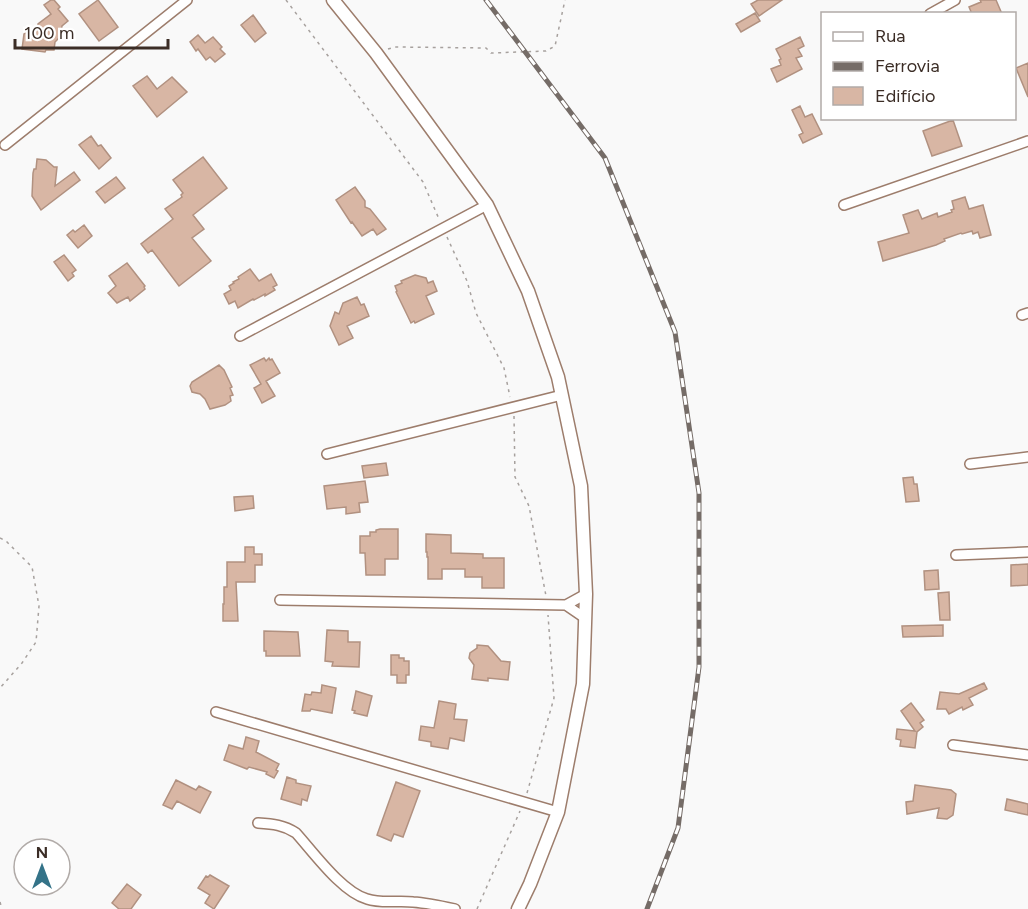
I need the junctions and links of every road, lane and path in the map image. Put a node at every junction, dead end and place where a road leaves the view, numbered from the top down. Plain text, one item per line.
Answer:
1 (187, 0) edge
2 (286, 0) edge
3 (333, 0) edge
4 (565, 0) edge
5 (955, 0) edge
6 (934, 12) edge
7 (376, 53) junction
8 (1028, 141) edge
9 (5, 145) dead end
10 (487, 205) junction
11 (844, 205) dead end
12 (443, 229) junction
13 (240, 336) dead end
14 (562, 395) junction
15 (512, 408) junction
16 (327, 454) dead end
17 (1028, 457) edge
18 (970, 464) dead end
19 (0, 538) edge
20 (1028, 552) edge
21 (956, 555) dead end
22 (586, 594) junction
23 (280, 600) dead end
24 (548, 604) junction
25 (566, 605) junction
26 (585, 618) junction
27 (0, 688) edge
28 (216, 712) dead end
29 (954, 745) dead end
30 (1028, 755) edge
31 (524, 802) junction
32 (558, 812) junction
33 (258, 823) dead end
34 (0, 902) edge
35 (2, 909) edge
36 (455, 909) edge
37 (477, 909) edge
38 (518, 909) edge

1 - 9 street
2 - 12 path
3 - 7 street
4 - 7 path
5 - 6 street
7 - 10 street
8 - 11 street
10 - 12 street
10 - 14 street
12 - 13 street
12 - 15 path
14 - 15 street
14 - 22 street
15 - 16 street
15 - 24 path
17 - 18 street
19 - 27 path
20 - 21 street
22 - 25 street
22 - 26 street
23 - 24 street
24 - 25 street
24 - 31 path
25 - 26 street
26 - 32 street
28 - 31 street
29 - 30 street
31 - 32 street
31 - 37 path
32 - 38 street
33 - 36 street
34 - 35 path

